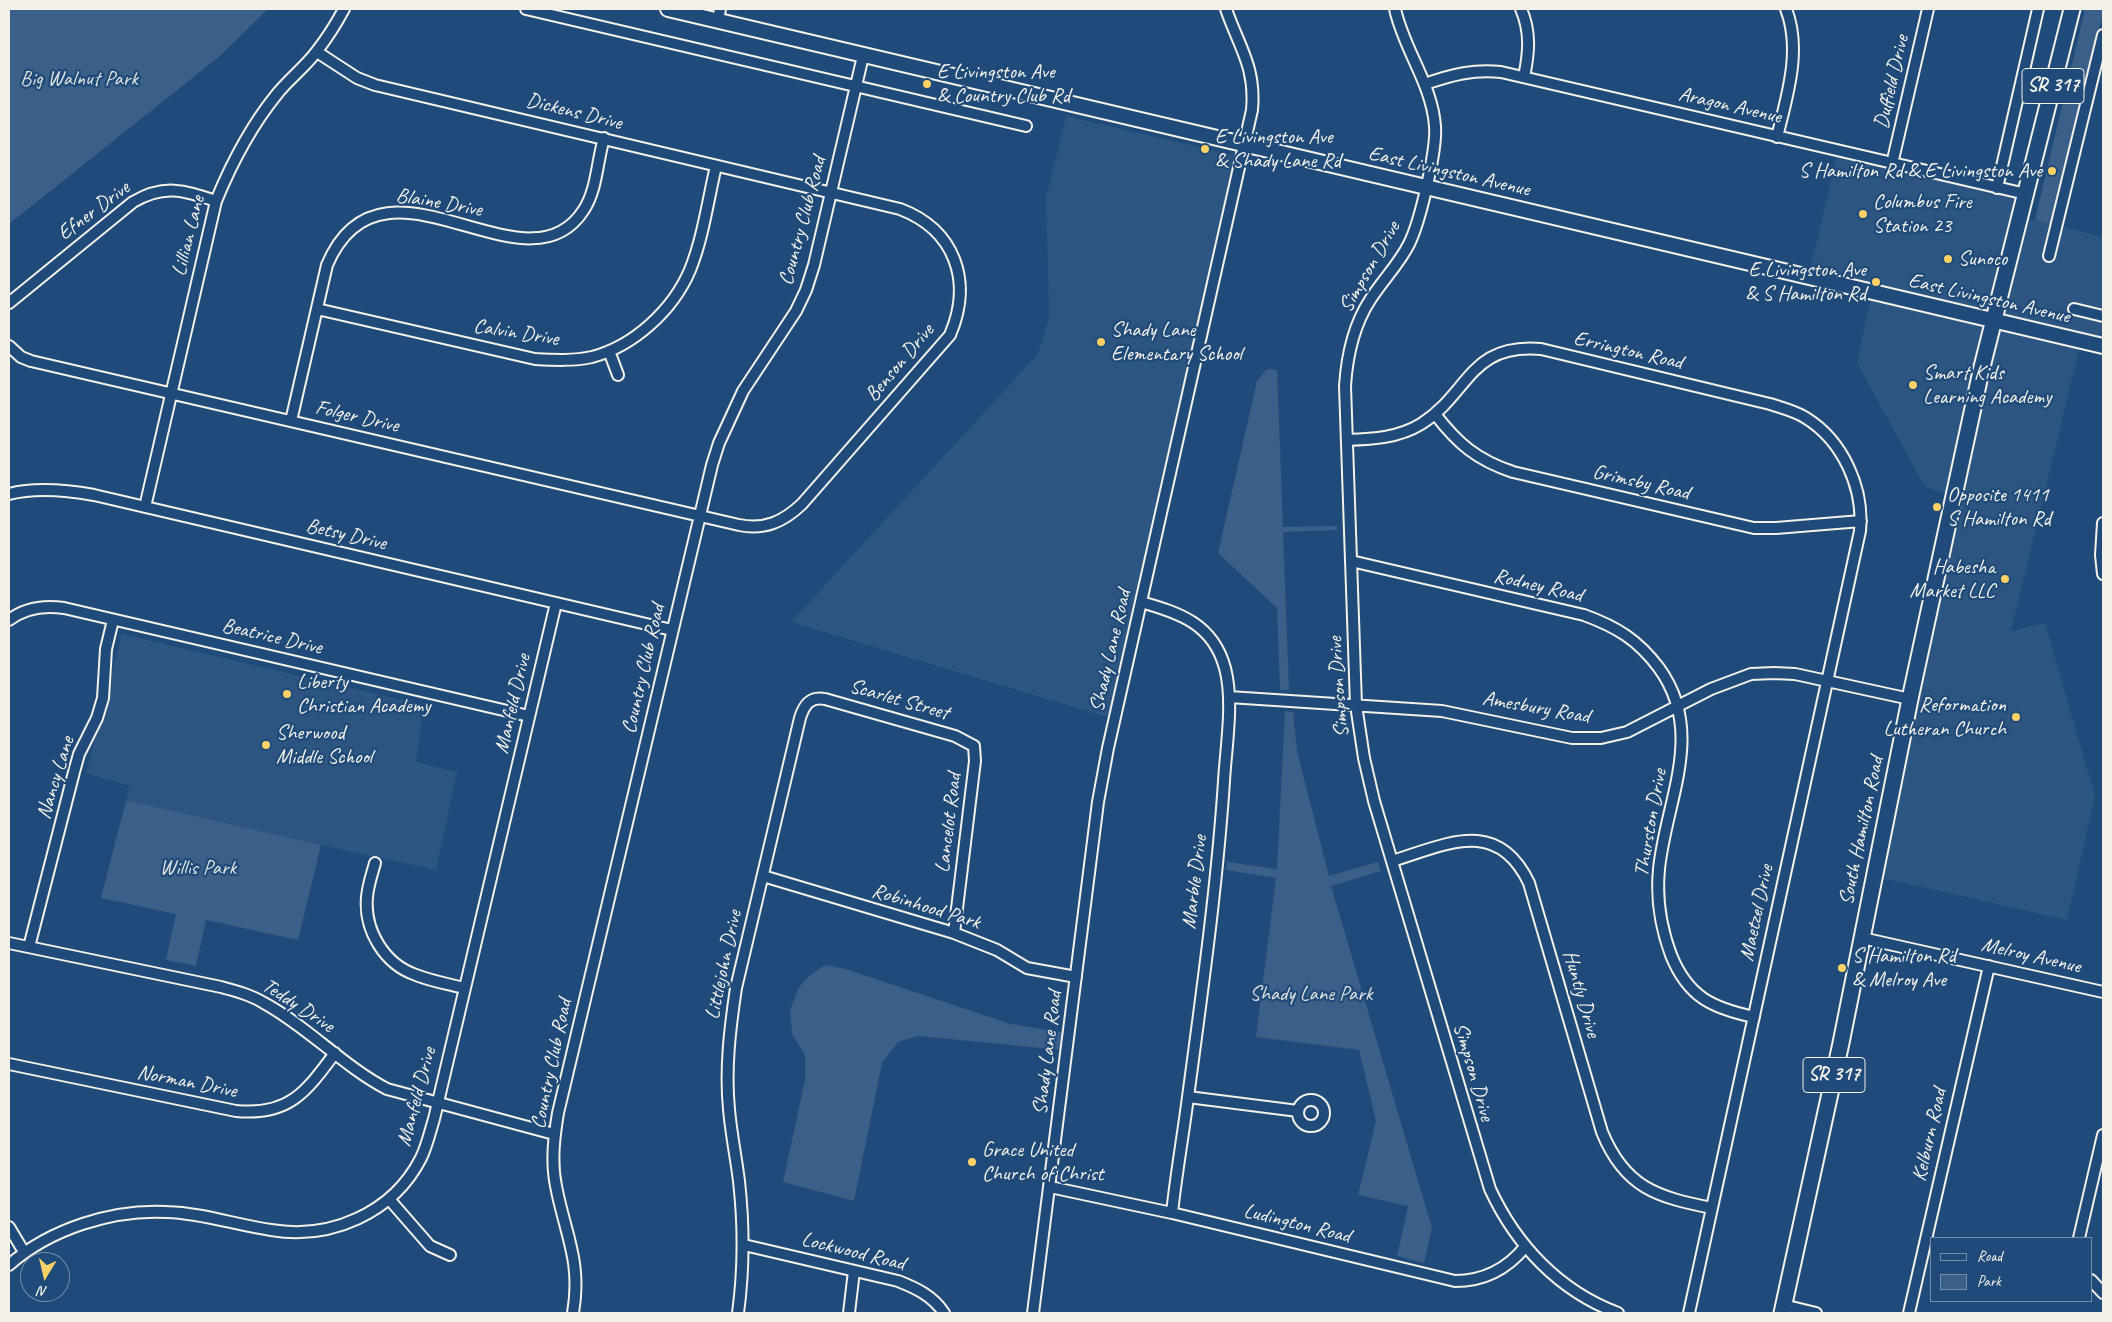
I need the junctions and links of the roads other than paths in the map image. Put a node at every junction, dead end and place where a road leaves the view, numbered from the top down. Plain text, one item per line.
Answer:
1 (344, 9) edge
2 (526, 9) edge
3 (668, 9) edge
4 (1226, 9) edge
5 (1395, 9) edge
6 (1521, 9) edge
7 (1786, 9) edge
8 (1928, 9) edge
9 (2038, 9) edge
10 (2072, 9) edge
11 (719, 14) edge
12 (2103, 35) edge
13 (317, 52) junction
14 (864, 56) junction
15 (1524, 77) junction
16 (1425, 84) junction
17 (856, 85) junction
18 (1026, 126) dead end
19 (1777, 137) junction
20 (604, 138) junction
21 (1245, 145) junction
22 (1892, 164) junction
23 (716, 166) junction
24 (1425, 187) junction
25 (1997, 188) junction
26 (830, 193) junction
27 (2026, 194) junction
28 (216, 201) junction
29 (2049, 256) dead end
30 (9, 303) edge
31 (317, 309) junction
32 (2074, 309) dead end
33 (2103, 316) edge
34 (1994, 320) junction
35 (9, 346) edge
36 (2103, 346) edge
37 (609, 351) junction
38 (618, 375) dead end
39 (171, 393) junction
40 (1435, 414) junction
41 (292, 421) junction
42 (1347, 440) junction
43 (9, 494) edge
44 (145, 508) junction
45 (700, 516) junction
46 (1861, 521) junction
47 (2103, 523) edge
48 (1351, 561) junction
49 (2103, 574) edge
50 (1141, 602) junction
51 (556, 603) junction
52 (9, 620) edge
53 (113, 620) junction
54 (672, 630) junction
55 (1827, 682) junction
56 (1229, 697) junction
57 (1910, 699) junction
58 (811, 700) joint
59 (1356, 705) junction
60 (1679, 706) junction
61 (529, 716) junction
62 (974, 746) joint
63 (1392, 861) junction
64 (374, 863) dead end
65 (763, 876) junction
66 (954, 934) junction
67 (1862, 938) junction
68 (9, 943) edge
69 (29, 947) junction
70 (1989, 966) junction
71 (1076, 978) junction
72 (464, 988) junction
73 (2103, 992) edge
74 (1754, 1017) junction
75 (335, 1053) junction
76 (9, 1064) edge
77 (1188, 1097) junction
78 (437, 1104) junction
79 (1298, 1111) dead end
80 (554, 1134) junction
81 (2103, 1135) edge
82 (1050, 1187) junction
83 (389, 1199) junction
84 (1712, 1208) junction
85 (1172, 1213) junction
86 (9, 1227) edge
87 (2079, 1237) edge
88 (744, 1246) junction
89 (1526, 1247) junction
90 (24, 1252) joint
91 (20, 1255) edge
92 (450, 1255) dead end
93 (9, 1265) edge
94 (854, 1270) junction
95 (2092, 1281) edge
96 (2103, 1293) edge
97 (1783, 1309) edge
98 (573, 1313) edge
99 (738, 1313) edge
100 (849, 1313) edge
101 (944, 1313) edge
102 (1033, 1313) edge
103 (1618, 1313) edge
104 (1689, 1313) edge
105 (1816, 1313) edge
106 (1909, 1313) edge

1 - 13 street, Lillian Lane
2 - 17 street
3 - 11 main road, East Livingston Avenue
4 - 21 street, Shady Lane Road
5 - 16 street, Simpson Drive
6 - 15 street
7 - 19 street
8 - 22 street, Duffield Drive
9 - 25 street
10 - 27 main road, South Hamilton Road / SR 317
11 - 14 main road, East Livingston Avenue
12 - 29 street
13 - 20 street, Dickens Drive
13 - 28 street, Lillian Lane
14 - 17 street, Country Club Road
14 - 21 main road, East Livingston Avenue
15 - 16 street, Aragon Avenue
15 - 19 street, Aragon Avenue
16 - 24 street, Simpson Drive
17 - 18 street
17 - 26 street, Country Club Road
19 - 22 street, Aragon Avenue
20 - 23 street, Dickens Drive
20 - 31 street, Blaine Drive
21 - 24 main road, East Livingston Avenue
21 - 50 street, Shady Lane Road
22 - 25 street, Aragon Avenue
23 - 26 street, Dickens Drive
23 - 37 street, Calvin Drive
24 - 34 main road, East Livingston Avenue
24 - 42 street, Simpson Drive
25 - 27 street, Aragon Avenue
26 - 45 street, Country Club Road
26 - 45 street, Benson Drive
27 - 34 main road, South Hamilton Road / SR 317
28 - 30 street, Efner Drive
28 - 39 street, Lillian Lane
31 - 37 street, Calvin Drive
31 - 41 street, Blaine Drive
32 - 33 street
34 - 36 main road, East Livingston Avenue
34 - 57 main road, South Hamilton Road / SR 317
35 - 39 street, Folger Drive
37 - 38 street
39 - 41 street, Folger Drive
39 - 44 street, Lillian Lane
40 - 42 street, Errington Road
40 - 46 street, Grimsby Road
40 - 46 street, Errington Road
41 - 45 street, Folger Drive
42 - 48 street, Simpson Drive
43 - 44 street, Betsy Drive
44 - 51 street, Betsy Drive
45 - 54 street, Country Club Road
46 - 55 street, Maetzel Drive
47 - 49 street
48 - 59 street, Simpson Drive
48 - 60 street, Rodney Road
50 - 56 street, Marble Drive
50 - 71 street, Shady Lane Road
51 - 54 street, Betsy Drive
51 - 61 street, Manfeld Drive
52 - 53 street, Beatrice Drive
53 - 61 street, Beatrice Drive
53 - 69 street, Nancy Lane
54 - 80 street, Country Club Road
55 - 57 street, Amesbury Road
55 - 60 street, Amesbury Road
55 - 74 street, Maetzel Drive
56 - 59 street, Amesbury Road
56 - 77 street, Marble Drive
57 - 67 main road, South Hamilton Road / SR 317
58 - 62 street, Scarlet Street
58 - 65 street, Littlejohn Drive
59 - 60 street, Amesbury Road
59 - 63 street, Simpson Drive
60 - 74 street, Thurston Drive
61 - 72 street, Manfeld Drive
62 - 66 street, Lancelot Road
63 - 84 street, Huntly Drive
63 - 89 street, Simpson Drive
64 - 72 street
65 - 66 street, Robinhood Park
65 - 88 street, Littlejohn Drive
66 - 71 street, Robinhood Park
67 - 70 street, Melroy Avenue
67 - 97 main road, South Hamilton Road / SR 317
68 - 69 street, Teddy Drive
69 - 75 street, Teddy Drive
70 - 73 street, Melroy Avenue
70 - 106 street, Kelburn Road
71 - 82 street, Shady Lane Road
72 - 78 street, Manfeld Drive
74 - 84 street, Maetzel Drive
75 - 76 street, Norman Drive
75 - 78 street, Teddy Drive
77 - 79 street
77 - 85 street, Marble Drive
78 - 80 street, Teddy Drive
78 - 83 street, Manfeld Drive
80 - 98 street, Country Club Road
81 - 87 street
82 - 85 street, Ludington Road
82 - 102 street, Shady Lane Road
83 - 90 street, Manfeld Drive
83 - 92 street
84 - 104 street, Maetzel Drive
85 - 89 street, Ludington Road
86 - 90 street
88 - 94 street, Lockwood Road
88 - 99 street, Littlejohn Drive
89 - 103 street, Simpson Drive
91 - 93 street, Manfeld Drive
94 - 100 street
94 - 101 street, Lockwood Road
95 - 96 street
97 - 105 street

